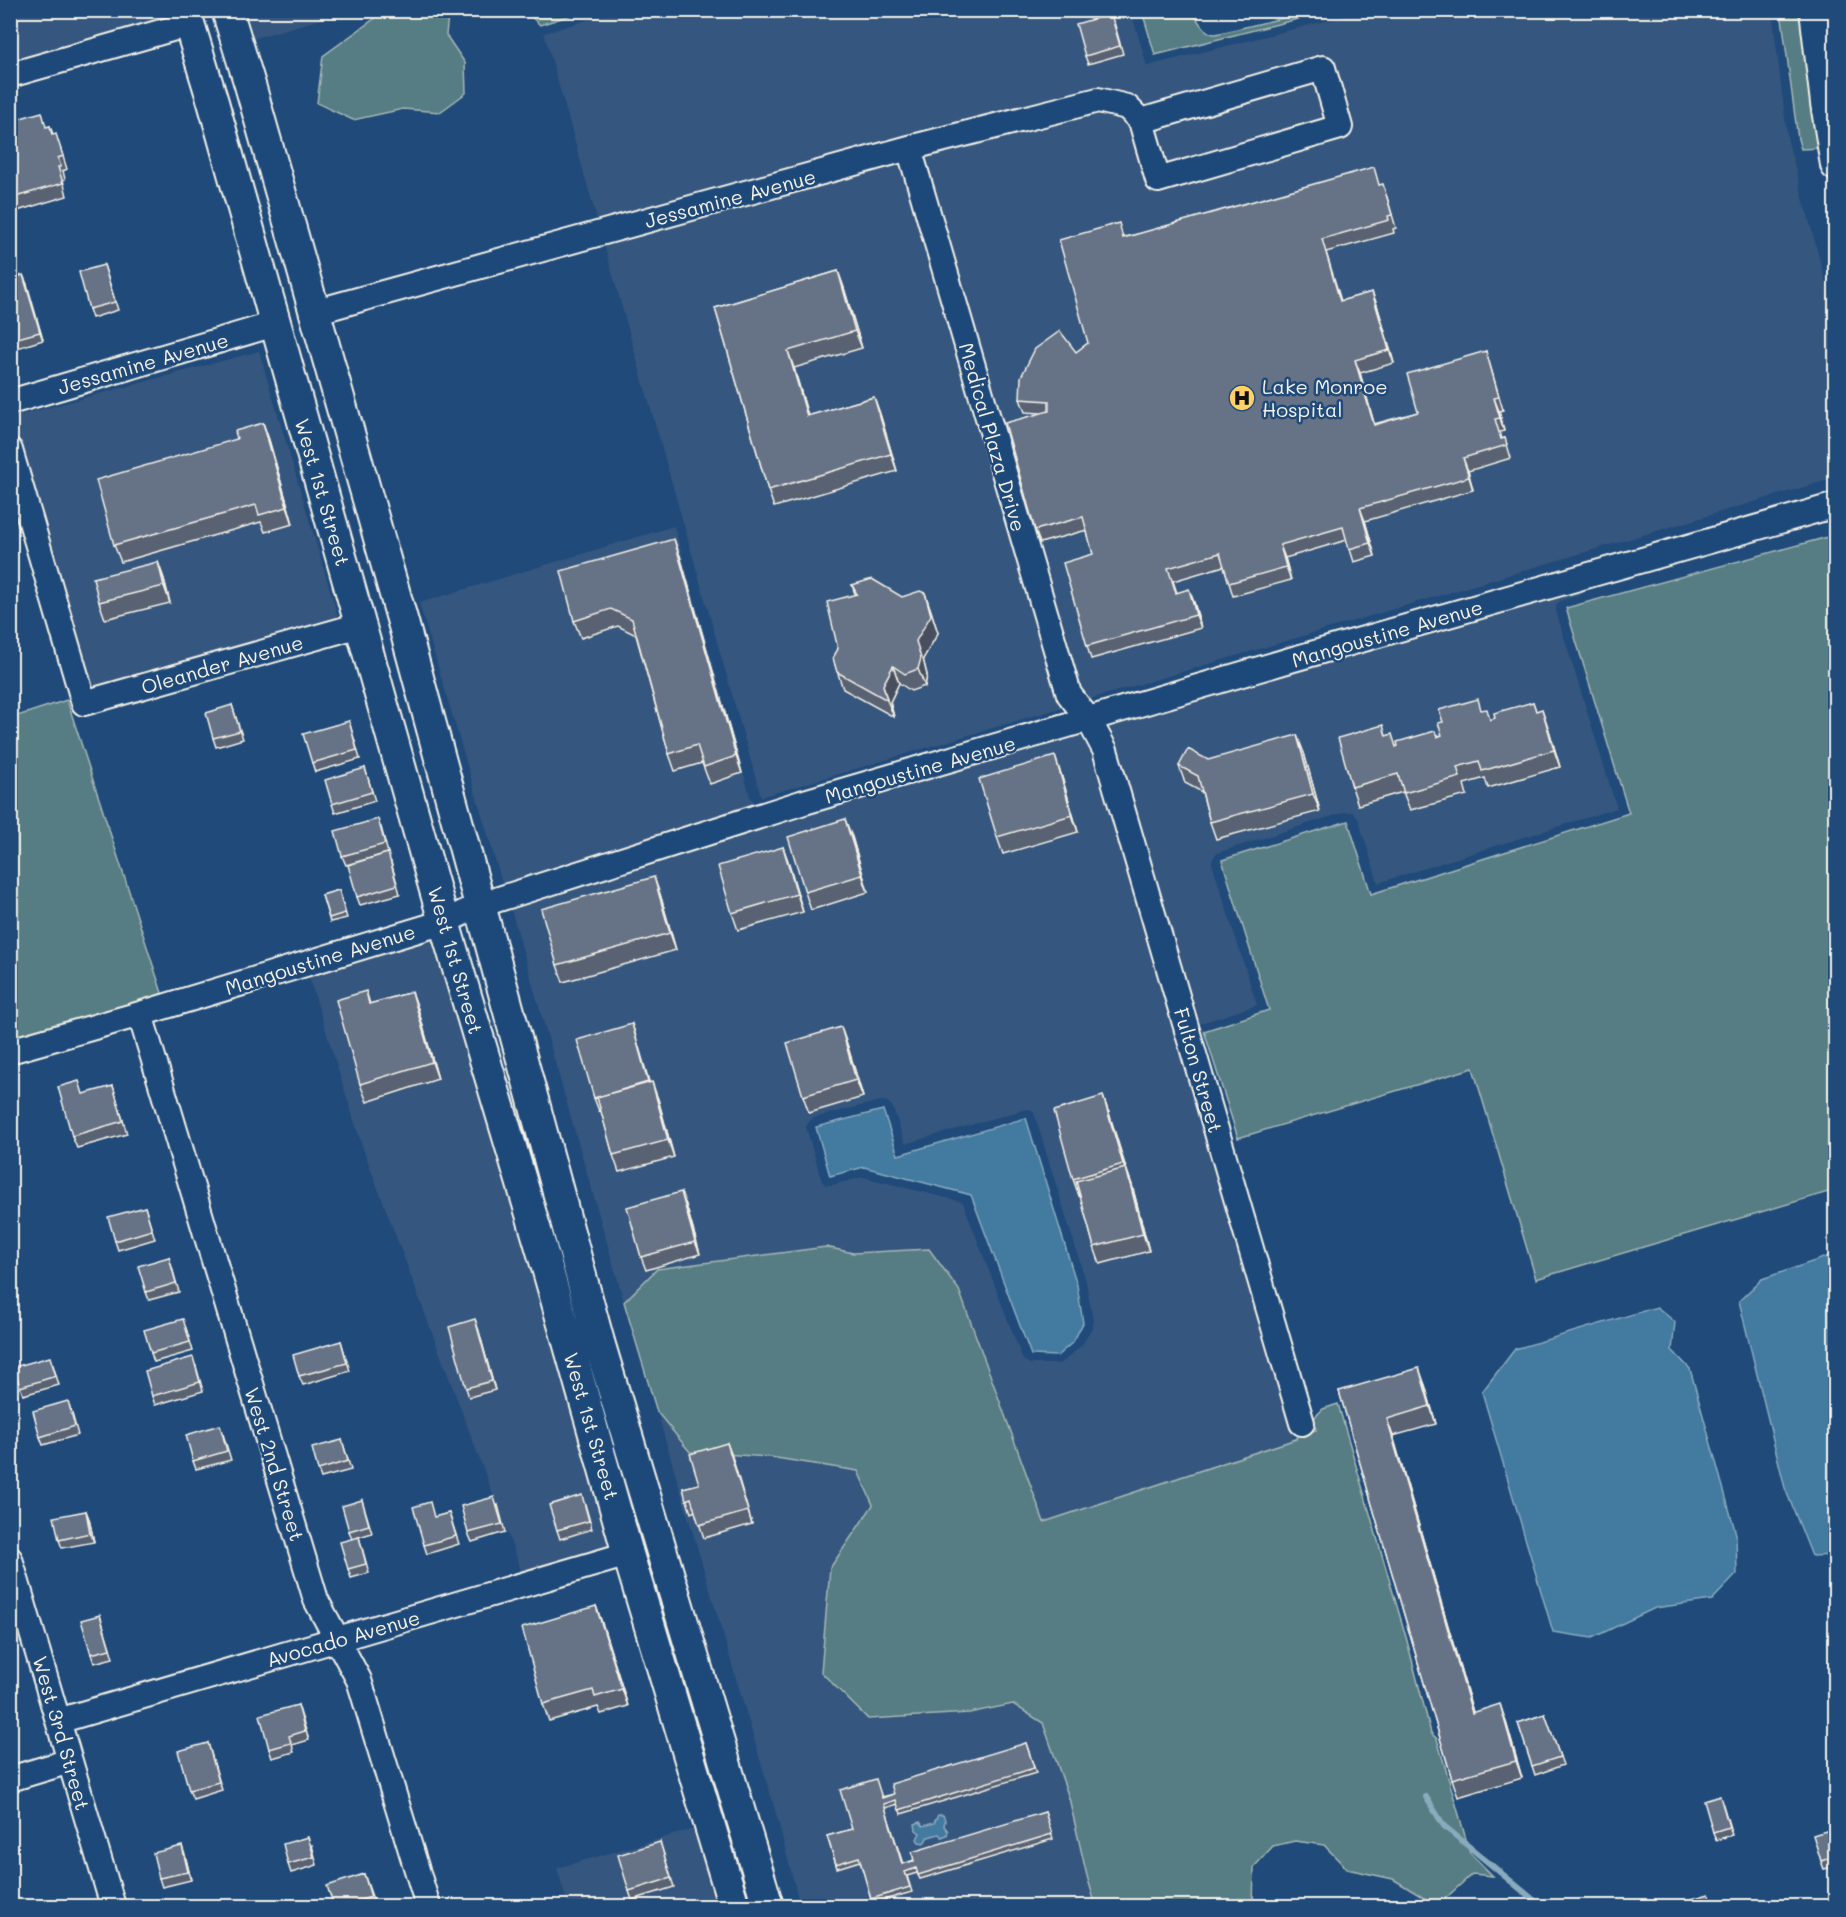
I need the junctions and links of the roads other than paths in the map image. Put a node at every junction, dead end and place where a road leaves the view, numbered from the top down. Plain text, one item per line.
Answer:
1 (227, 10) edge
2 (1815, 10) edge
3 (187, 17) edge
4 (10, 75) edge
5 (1141, 121) junction
6 (909, 148) junction
7 (1836, 165) edge
8 (234, 176) junction
9 (314, 312) junction
10 (275, 324) junction
11 (10, 402) edge
12 (343, 413) junction
13 (10, 450) edge
14 (1836, 505) edge
15 (360, 625) junction
16 (1089, 720) junction
17 (480, 905) junction
18 (444, 922) junction
19 (140, 1014) junction
20 (10, 1051) edge
21 (1302, 1423) dead end
22 (628, 1554) junction
23 (10, 1558) edge
24 (687, 1636) junction
25 (337, 1641) junction
26 (58, 1721) junction
27 (70, 1761) junction
28 (10, 1779) edge
29 (113, 1906) edge
30 (428, 1906) edge
31 (734, 1906) edge
32 (768, 1906) edge

1 - 9 main road, West 1st Street
2 - 7 main road
3 - 4 street
3 - 8 main road, West 1st Street
5 - 5 street
5 - 6 street, Jessamine Avenue
6 - 9 street, Jessamine Avenue
6 - 16 street, Medical Plaza Drive
8 - 9 main road
8 - 10 main road, West 1st Street
9 - 12 main road, West 1st Street
10 - 11 street, Jessamine Avenue
10 - 12 main road
10 - 15 main road, West 1st Street
12 - 17 main road, West 1st Street
13 - 15 street, Oleander Avenue
14 - 16 street, Mangoustine Avenue
15 - 18 main road, West 1st Street
16 - 17 street, Mangoustine Avenue
16 - 21 street, Fulton Street
17 - 18 street, Mangoustine Avenue
17 - 24 main road, West 1st Street
18 - 19 street, Mangoustine Avenue
18 - 22 main road, West 1st Street
19 - 20 street, Mangoustine Avenue
19 - 25 street, West 2nd Street
22 - 24 main road
22 - 25 street, Avocado Avenue
22 - 31 main road, West 1st Street
23 - 26 street, West 3rd Street
24 - 32 main road, West 1st Street
25 - 26 street, Avocado Avenue
25 - 30 street, West 2nd Street
26 - 27 street, West 3rd Street
27 - 28 street
27 - 29 street, West 3rd Street

